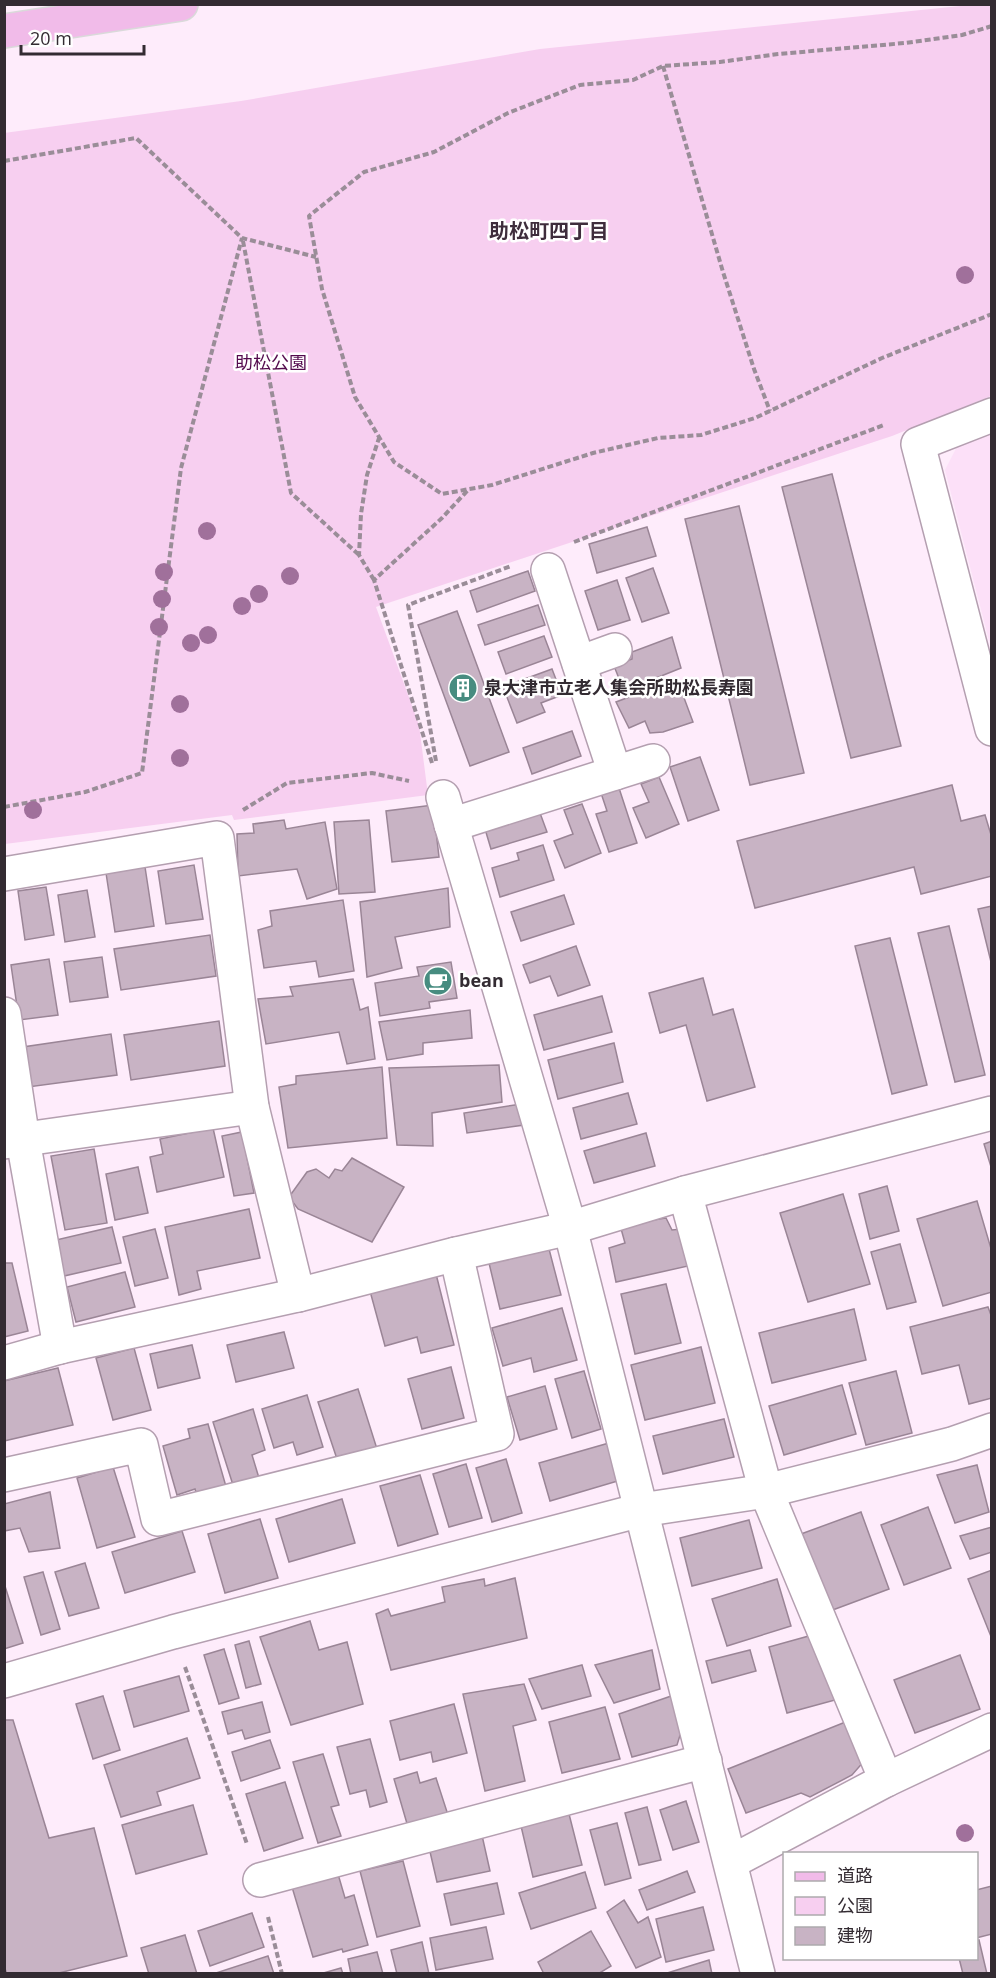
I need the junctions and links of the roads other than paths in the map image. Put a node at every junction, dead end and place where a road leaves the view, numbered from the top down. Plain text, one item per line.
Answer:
1 (181, 4) edge
2 (4, 31) edge
3 (992, 416) edge
4 (544, 560) road end
5 (615, 650) dead end
6 (579, 663) junction
7 (992, 729) edge
8 (652, 761) dead end
9 (615, 773) junction
10 (4, 874) edge
11 (4, 1014) edge
12 (252, 1107) junction
13 (992, 1113) edge
14 (14, 1141) edge
15 (685, 1193) junction
16 (570, 1228) junction
17 (456, 1254) junction
18 (298, 1295) junction
19 (60, 1347) junction
20 (4, 1363) edge
21 (992, 1430) edge
22 (4, 1475) edge
23 (766, 1491) junction
24 (641, 1510) junction
25 (4, 1681) edge
26 (992, 1730) edge
27 (705, 1761) junction
28 (885, 1780) junction
29 (731, 1862) junction
30 (260, 1880) road end
31 (758, 1974) edge

1 - 2 main road
3 - 7 street
4 - 6 street
5 - 6 street
6 - 9 street
8 - 9 street
9 - 16 street
10 - 12 street
11 - 14 street
12 - 14 street
12 - 18 street
13 - 15 street
14 - 19 street
15 - 16 street
15 - 23 street
16 - 17 street
16 - 24 street
17 - 18 street
17 - 22 street
18 - 19 street
19 - 20 street
21 - 23 street
23 - 24 street
23 - 28 street
24 - 25 street
24 - 27 street
26 - 28 street
27 - 29 street
27 - 30 street
28 - 29 street
29 - 31 street

